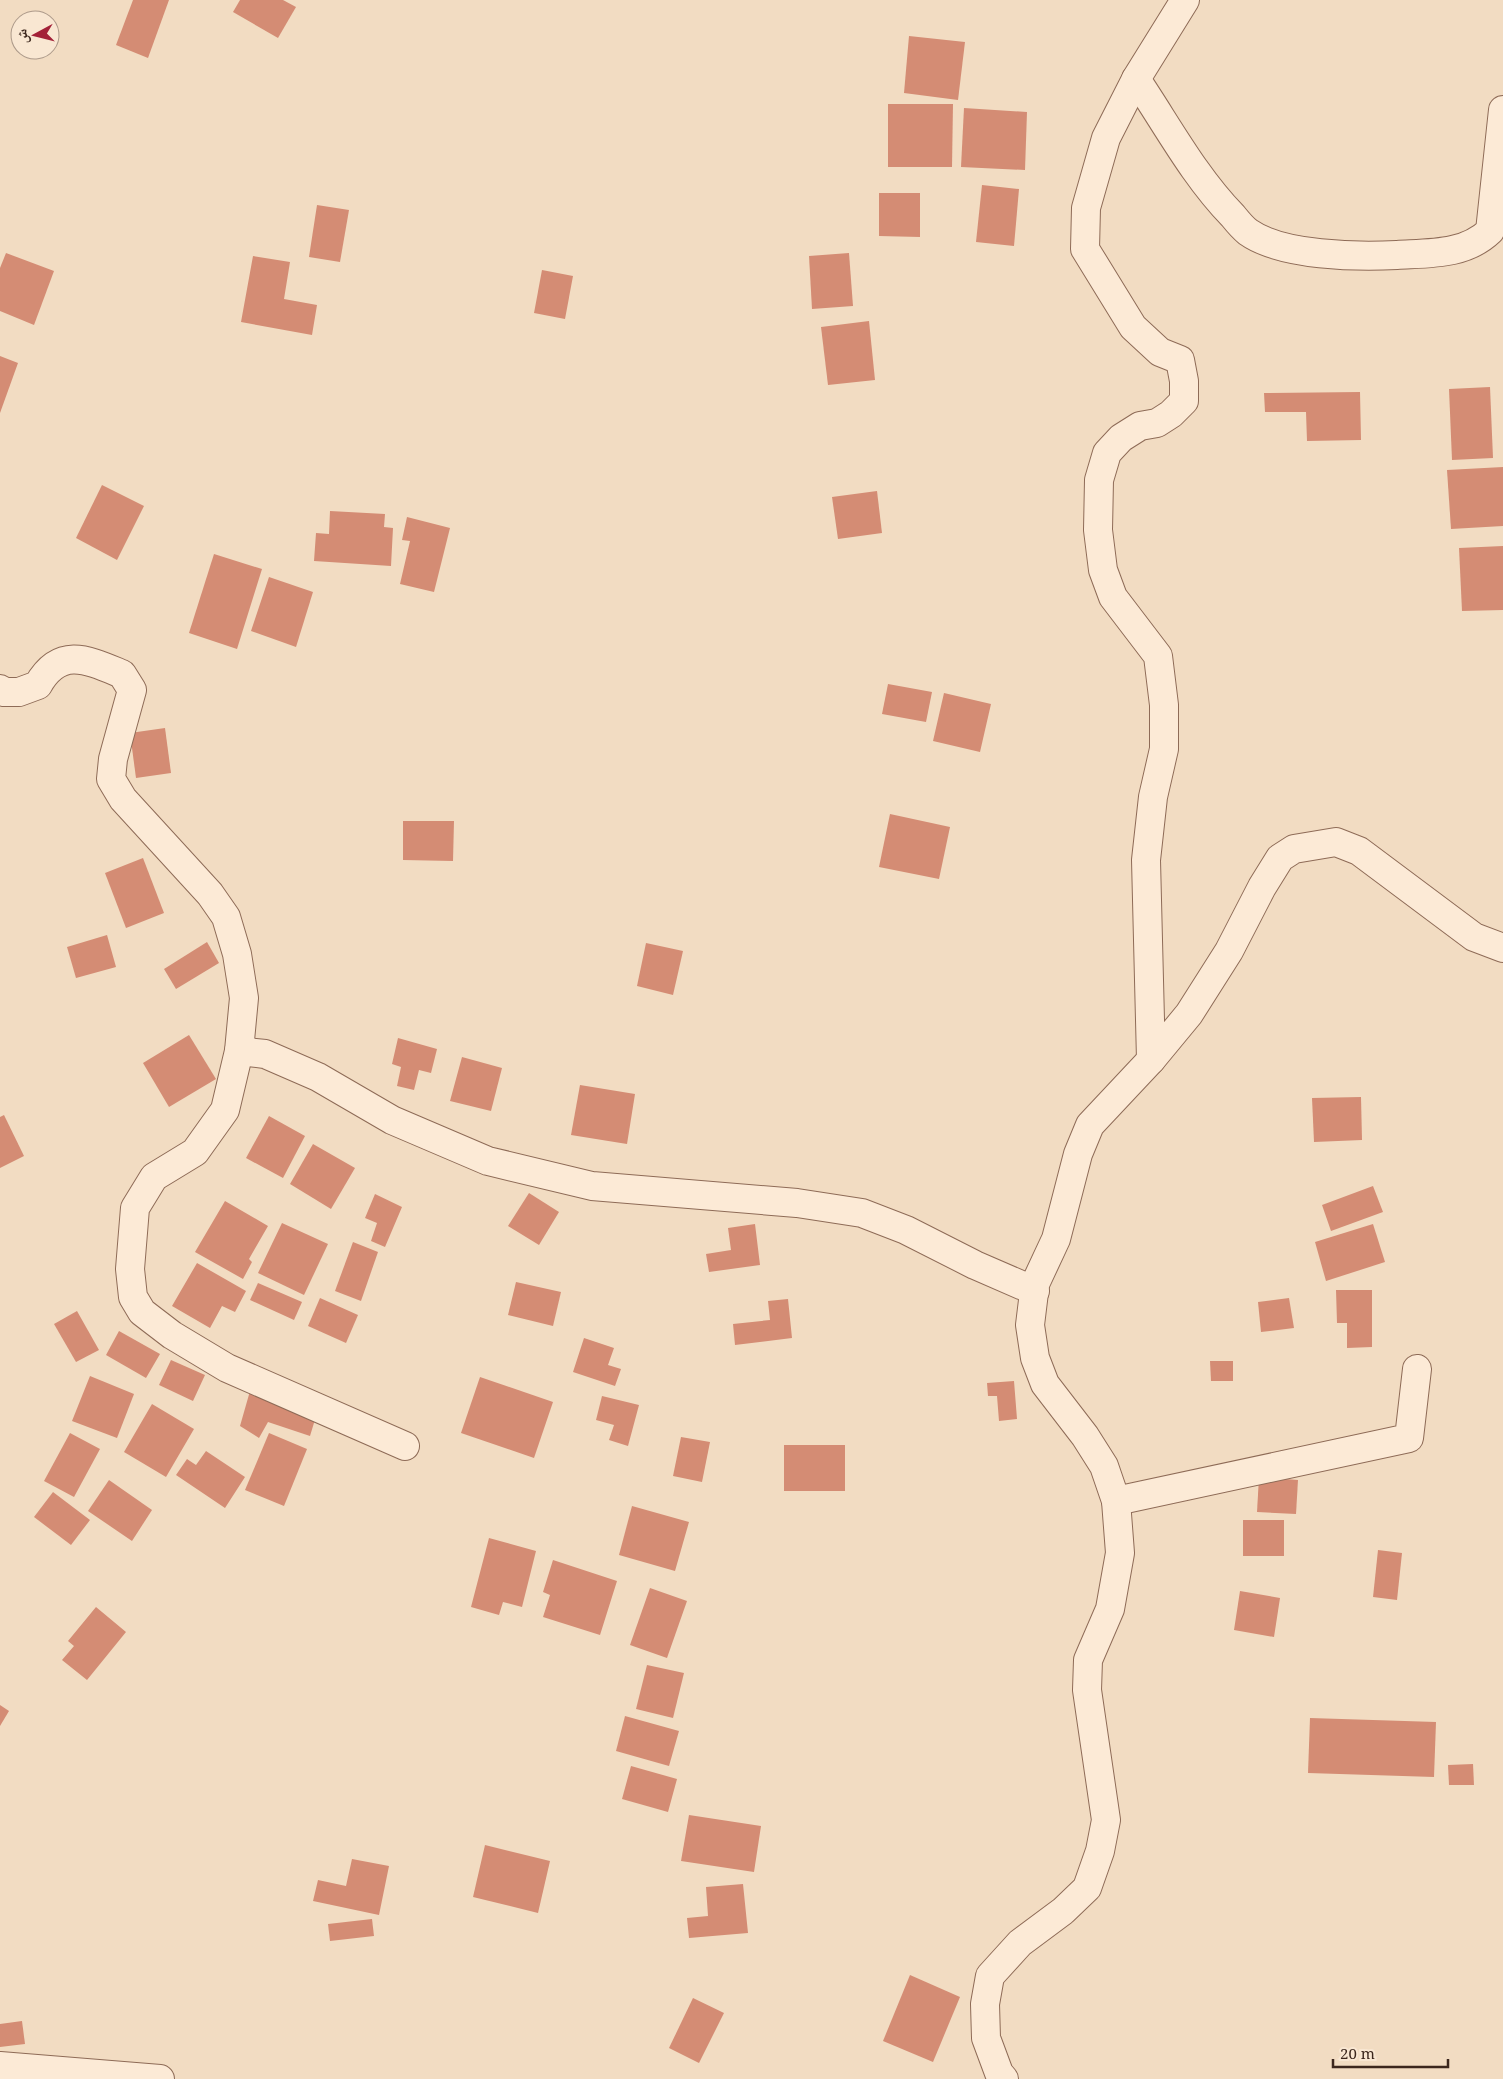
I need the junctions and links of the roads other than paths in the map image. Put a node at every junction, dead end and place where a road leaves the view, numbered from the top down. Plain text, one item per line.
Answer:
1 (1184, 0) edge
2 (1136, 79) junction
3 (1503, 110) edge
4 (0, 689) edge
5 (1503, 948) edge
6 (239, 1051) junction
7 (1151, 1060) junction
8 (1035, 1290) junction
9 (1418, 1369) dead end
10 (405, 1446) dead end
11 (1116, 1501) junction
12 (0, 2066) edge
13 (160, 2079) edge
14 (1004, 2079) edge

1 - 2 street
2 - 3 street
2 - 7 street
4 - 6 street
5 - 7 street
6 - 8 street
6 - 10 street
7 - 8 street
8 - 11 street
9 - 11 street
11 - 14 street
12 - 13 street

